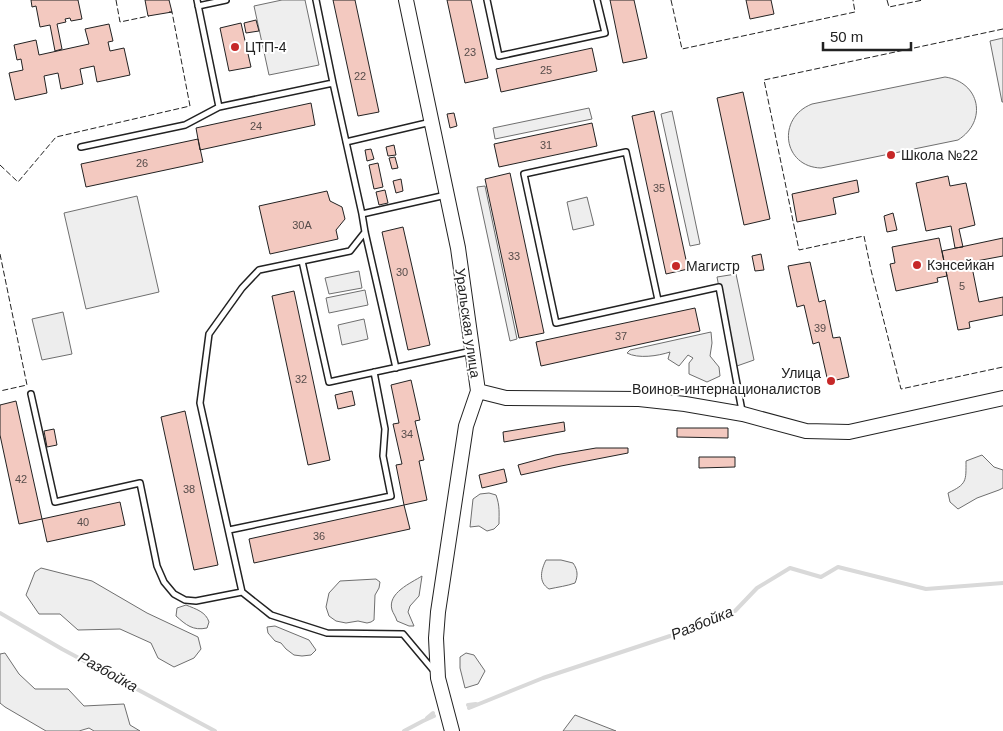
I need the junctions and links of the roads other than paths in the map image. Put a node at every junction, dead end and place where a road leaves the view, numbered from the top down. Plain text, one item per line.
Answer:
1 (226, 0) edge
2 (316, 0) edge
3 (406, 0) edge
4 (487, 0) edge
5 (597, 0) edge
6 (197, 3) edge
7 (333, 83) junction
8 (219, 107) junction
9 (432, 122) junction
10 (346, 142) junction
11 (81, 147) dead end
12 (447, 195) junction
13 (362, 214) junction
14 (365, 232) junction
15 (302, 261) junction
16 (658, 300) junction
17 (472, 351) junction
18 (396, 368) junction
19 (374, 372) junction
20 (478, 391) junction
21 (31, 394) dead end
22 (1003, 398) edge
23 (743, 414) junction
24 (228, 530) junction
25 (242, 592) junction
26 (438, 678) junction
27 (452, 731) edge

1 - 6 lane
2 - 7 lane
3 - 9 street, Уральская улица
4 - 5 lane
6 - 8 lane
7 - 8 lane
7 - 10 lane
8 - 11 lane
9 - 10 lane
9 - 12 street, Уральская улица
10 - 13 lane
12 - 13 lane
12 - 17 street, Уральская улица
13 - 14 lane
14 - 15 lane
14 - 18 lane
15 - 19 lane
15 - 24 lane
16 - 16 lane
16 - 23 lane
17 - 18 lane
17 - 20 street, Уральская улица
18 - 19 lane
19 - 24 lane
20 - 23 street
20 - 26 street, Уральская улица
21 - 25 lane
22 - 23 street
24 - 25 lane
25 - 26 lane
26 - 27 street, Уральская улица

